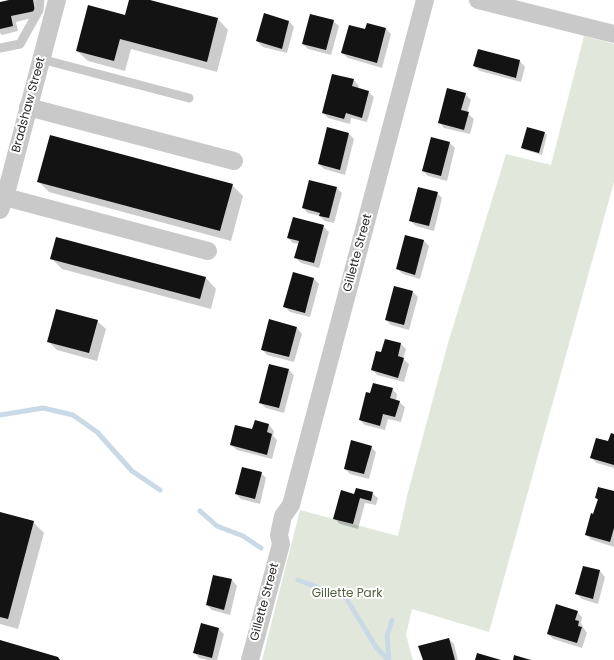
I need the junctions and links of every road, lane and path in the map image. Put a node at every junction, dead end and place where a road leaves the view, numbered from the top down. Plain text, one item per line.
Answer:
1 (40, 0) edge
2 (57, 0) edge
3 (425, 0) edge
4 (478, 0) edge
5 (614, 34) edge
6 (0, 48) edge
7 (41, 59) junction
8 (189, 98) dead end
9 (28, 107) junction
10 (234, 161) dead end
11 (2, 203) edge
12 (208, 251) dead end
13 (250, 660) edge

1 - 6 lane
2 - 7 street, Bradshaw Street
3 - 13 street, Gillette Street
4 - 5 street
7 - 8 lane
7 - 9 street, Bradshaw Street
9 - 10 street
9 - 11 street, Bradshaw Street
11 - 12 street

